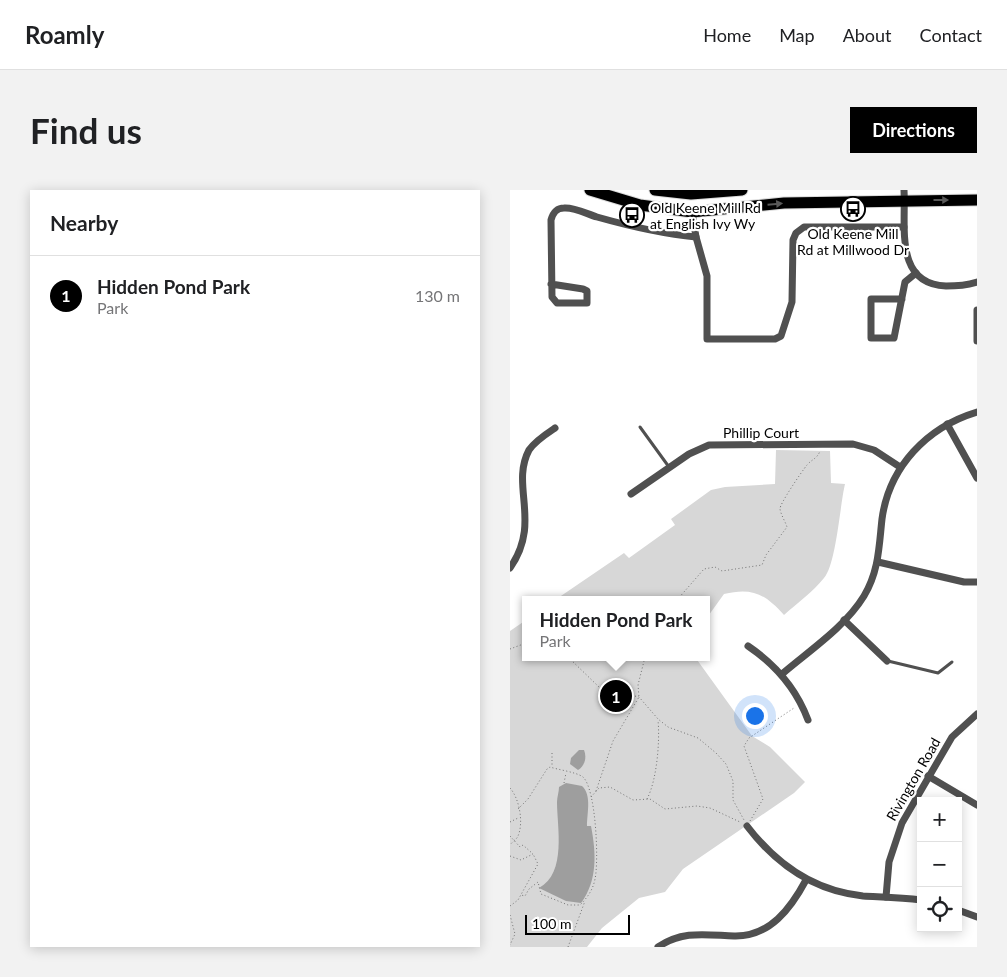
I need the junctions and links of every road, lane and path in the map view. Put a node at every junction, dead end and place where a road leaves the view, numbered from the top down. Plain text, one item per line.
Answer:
1 (590, 190) edge
2 (656, 190) edge
3 (741, 190) edge
4 (904, 195) edge
5 (977, 200) edge
6 (692, 212) junction
7 (904, 227) junction
8 (696, 237) junction
9 (916, 273) junction
10 (977, 282) edge
11 (551, 284) junction
12 (902, 299) junction
13 (977, 310) edge
14 (977, 341) edge
15 (977, 412) edge
16 (947, 424) junction
17 (640, 427) dead end
18 (555, 428) dead end
19 (824, 444) junction
20 (900, 467) junction
21 (669, 468) junction
22 (977, 478) edge
23 (631, 494) dead end
24 (878, 562) junction
25 (510, 568) edge
26 (977, 582) edge
27 (680, 596) edge
28 (844, 620) junction
29 (522, 645) edge
30 (748, 646) dead end
31 (510, 650) edge
32 (572, 661) edge
33 (644, 661) edge
34 (887, 661) joint
35 (952, 662) dead end
36 (782, 674) junction
37 (639, 698) junction
38 (801, 704) junction
39 (977, 714) edge
40 (658, 720) junction
41 (808, 720) dead end
42 (552, 753) dead end
43 (553, 768) junction
44 (566, 772) junction
45 (928, 776) junction
46 (564, 783) dead end
47 (510, 788) edge
48 (596, 792) junction
49 (591, 797) junction
50 (647, 799) junction
51 (977, 804) edge
52 (518, 809) junction
53 (519, 817) junction
54 (510, 822) edge
55 (590, 824) dead end
56 (595, 824) junction
57 (747, 826) junction
58 (510, 836) edge
59 (518, 836) junction
60 (521, 838) dead end
61 (514, 840) junction
62 (510, 845) edge
63 (532, 854) junction
64 (510, 856) edge
65 (806, 880) junction
66 (521, 895) junction
67 (886, 897) junction
68 (585, 900) junction
69 (917, 900) edge
70 (510, 906) edge
71 (962, 911) edge
72 (510, 915) edge
73 (977, 917) edge
74 (510, 945) edge
75 (568, 947) edge
76 (658, 947) edge

1 - 6 main road
2 - 3 main road
4 -> 5 main road
6 -> 4 main road
4 - 7 street
6 - 8 street
7 - 8 street
7 - 9 street
8 - 11 street
9 - 10 street
9 - 12 street
11 - 11 street
12 - 12 street
13 - 14 street
15 - 16 street
16 - 20 street
16 - 22 street
17 - 21 lane
18 - 25 street
19 - 20 street, Phillip Court
19 - 21 street, Phillip Court
19 - 27 path
20 - 24 street
21 - 23 street, Phillip Court
24 - 26 street
24 - 28 street
28 - 34 street
28 - 36 street
29 - 31 path
30 - 36 street
32 - 37 path
33 - 37 path
34 - 35 lane
36 - 38 street
37 - 40 path
37 - 48 path
38 - 41 street
38 - 57 path
39 - 45 street, Rivington Road
40 - 50 path
40 - 57 path
42 - 43 path
43 - 44 path
43 - 52 path
44 - 46 path
44 - 49 path
45 - 51 street
45 - 67 street, Rivington Road
47 - 52 path
48 - 49 path
48 - 50 path
49 - 56 path
50 - 57 path
52 - 53 path
53 - 54 path
53 - 59 path
55 - 56 path
56 - 68 path
57 - 65 street
58 - 61 path
59 - 60 path
59 - 61 path
61 - 62 path
61 - 63 path
63 - 64 path
63 - 66 path
65 - 67 street
65 - 76 street
66 - 68 path
66 - 70 path
67 - 69 street
68 - 75 path
71 - 73 street
72 - 74 path

